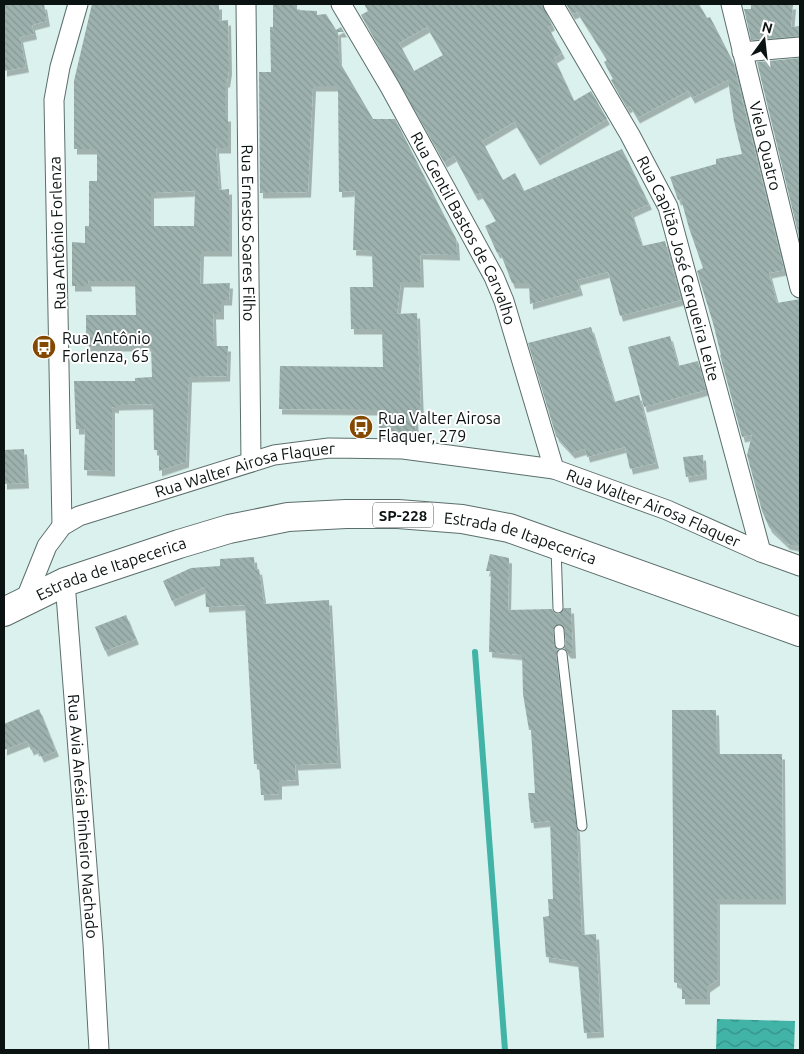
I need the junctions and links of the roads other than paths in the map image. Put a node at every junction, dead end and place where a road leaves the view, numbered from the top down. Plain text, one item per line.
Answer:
1 (78, 4) edge
2 (246, 4) edge
3 (341, 4) edge
4 (553, 4) edge
5 (731, 4) edge
6 (800, 47) edge
7 (742, 52) junction
8 (800, 288) edge
9 (251, 462) junction
10 (554, 469) junction
11 (62, 526) junction
12 (556, 545) junction
13 (761, 552) junction
14 (800, 566) edge
15 (65, 582) junction
16 (14, 608) edge
17 (558, 608) dead end
18 (559, 630) dead end
19 (800, 632) edge
20 (560, 644) dead end
21 (562, 654) dead end
22 (582, 826) dead end
23 (99, 1050) edge

1 - 11 street, Rua Antônio Forlenza
2 - 9 street, Rua Ernesto Soares Filho
3 - 10 street, Rua Gentil Bastos de Carvalho
4 - 13 street, Rua Capitão José Cerqueira Leite
5 - 7 street, Viela Quatro
6 - 7 street
7 - 8 street, Viela Quatro
9 - 10 street, Rua Walter Airosa Flaquer
9 - 11 street, Rua Walter Airosa Flaquer
10 - 13 street, Rua Walter Airosa Flaquer
11 - 16 street, Rua Walter Airosa Flaquer
12 - 15 main road, Estrada de Itapecerica / SP-228
12 - 17 lane
12 - 19 main road, Estrada de Itapecerica / SP-228
13 - 14 street, Rua Walter Airosa Flaquer
15 - 16 main road, Estrada de Itapecerica / SP-228
15 - 23 street, Rua Avia Anésia Pinheiro Machado
18 - 20 lane
21 - 22 lane

